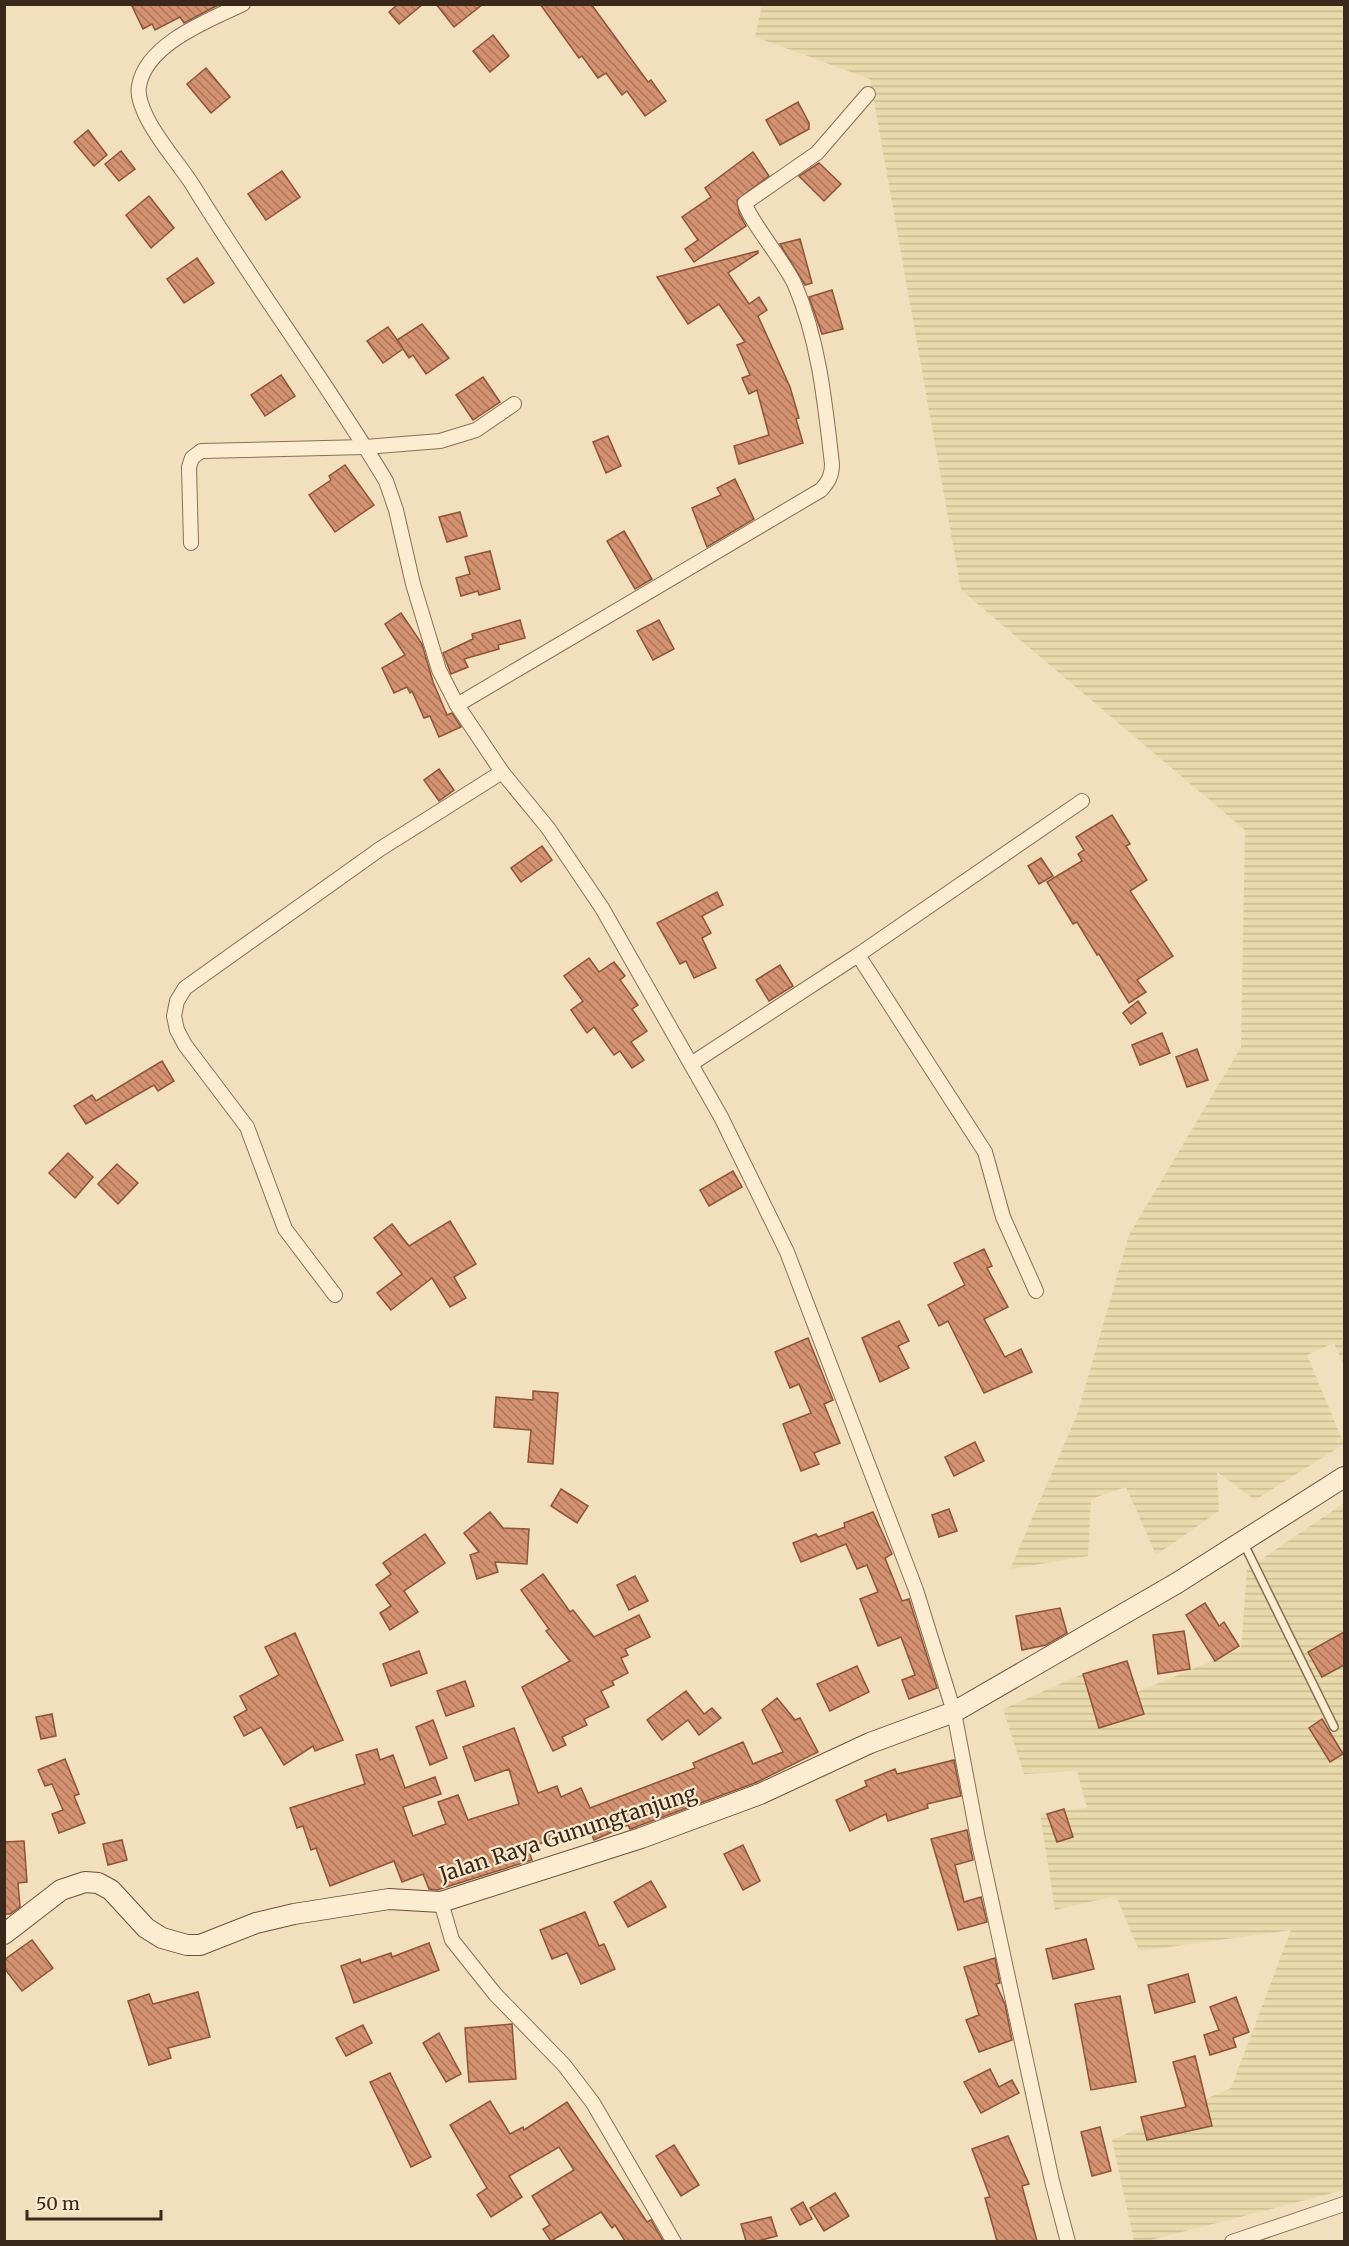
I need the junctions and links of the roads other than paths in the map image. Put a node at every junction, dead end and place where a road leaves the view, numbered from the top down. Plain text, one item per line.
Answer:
1 (243, 4) edge
2 (868, 93) dead end
3 (514, 404) dead end
4 (365, 447) junction
5 (191, 543) dead end
6 (457, 705) junction
7 (502, 772) junction
8 (1082, 801) dead end
9 (858, 954) junction
10 (691, 1064) junction
11 (1036, 1291) dead end
12 (335, 1296) dead end
13 (1344, 1477) edge
14 (1242, 1542) junction
15 (954, 1712) junction
16 (1334, 1727) dead end
17 (441, 1902) junction
18 (4, 1934) edge
19 (1344, 2204) edge
20 (674, 2241) edge
21 (1068, 2241) edge
22 (1232, 2241) edge

1 - 4 street
2 - 6 street
3 - 4 street
4 - 5 street
4 - 6 street
6 - 7 street
7 - 10 street
7 - 12 street
8 - 9 street
9 - 10 street
9 - 11 street
10 - 15 street
13 - 14 main road, Jalan Raya Gunungtanjung
14 - 15 main road, Jalan Raya Gunungtanjung
14 - 16 lane
15 - 17 main road, Jalan Raya Gunungtanjung
15 - 21 street
17 - 18 main road, Jalan Raya Gunungtanjung
17 - 20 street
19 - 22 street

